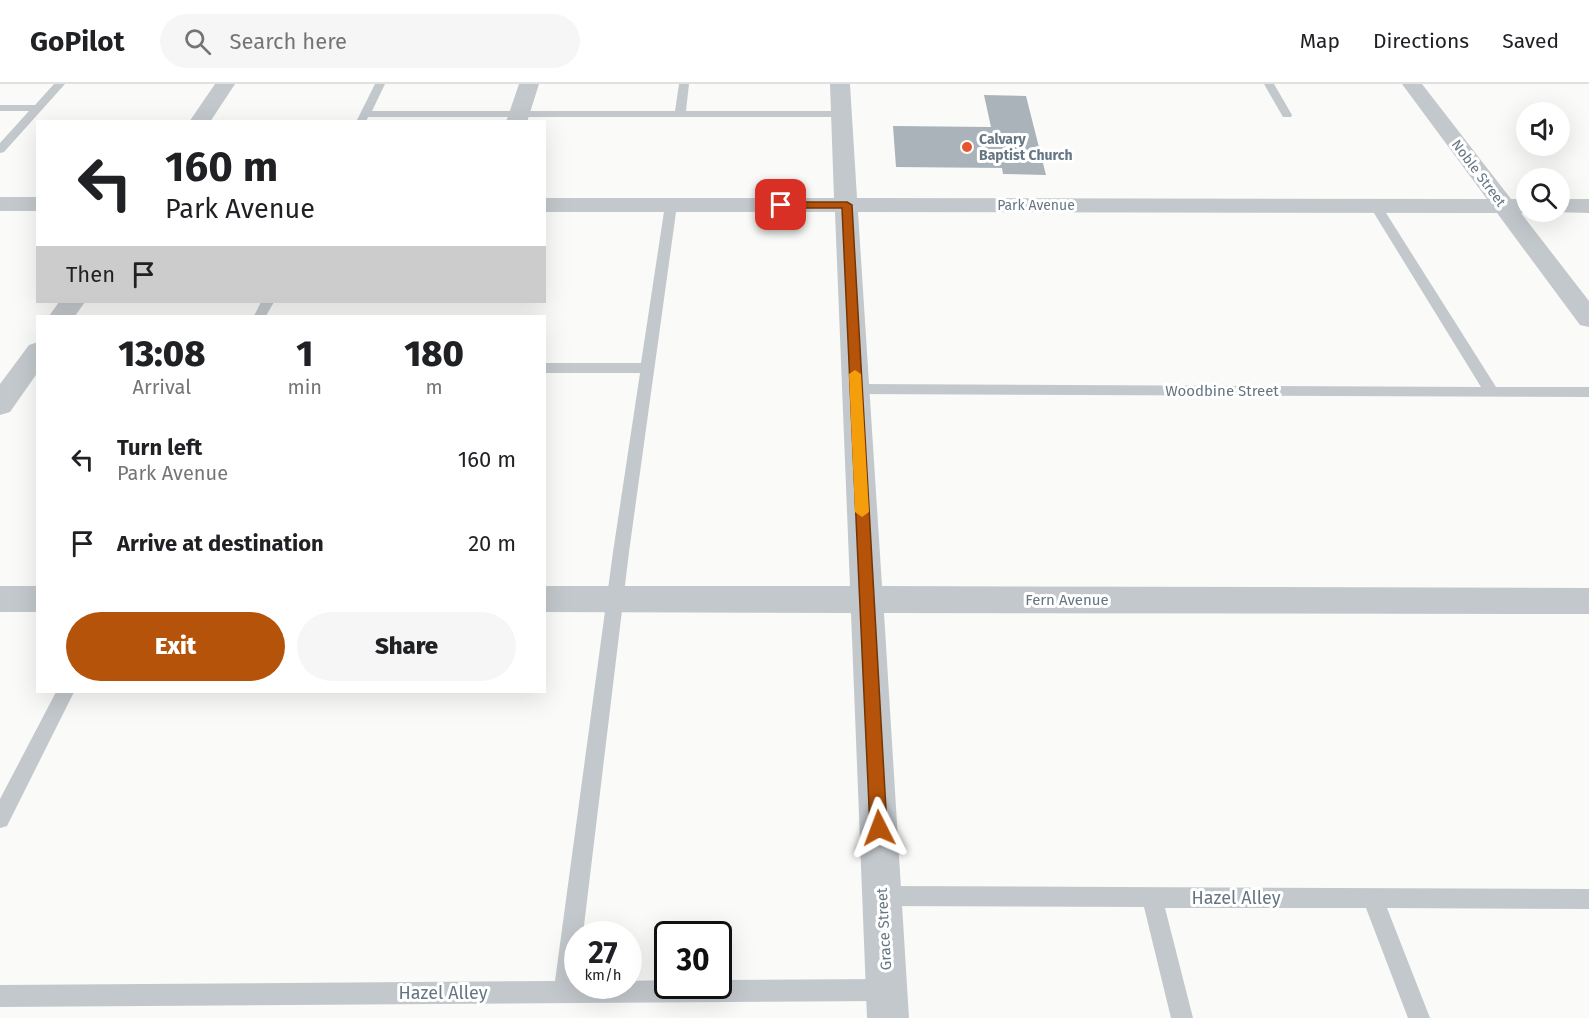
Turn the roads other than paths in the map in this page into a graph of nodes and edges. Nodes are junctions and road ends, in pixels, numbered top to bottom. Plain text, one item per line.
1 (60, 84) edge
2 (225, 84) edge
3 (380, 84) edge
4 (529, 84) edge
5 (684, 84) edge
6 (840, 84) edge
7 (1269, 84) edge
8 (1412, 84) edge
9 (0, 108) edge
10 (38, 108) junction
11 (680, 114) junction
12 (842, 114) junction
13 (1287, 115) dead end
14 (363, 118) edge
15 (517, 118) edge
16 (200, 120) edge
17 (0, 150) edge
18 (0, 204) edge
19 (36, 204) edge
20 (546, 205) edge
21 (671, 205) junction
22 (847, 205) junction
23 (1375, 205) junction
24 (1503, 206) junction
25 (1516, 206) edge
26 (1570, 206) edge
27 (1589, 206) edge
28 (1589, 319) edge
29 (36, 354) edge
30 (546, 368) edge
31 (648, 368) junction
32 (856, 389) junction
33 (1492, 392) junction
34 (1589, 392) edge
35 (0, 405) edge
36 (36, 599) edge
37 (546, 599) edge
38 (614, 599) junction
39 (0, 600) edge
40 (866, 600) junction
41 (1589, 601) edge
42 (64, 693) edge
43 (0, 819) edge
44 (882, 896) junction
45 (1152, 897) junction
46 (1373, 898) junction
47 (1589, 899) edge
48 (574, 921) edge
49 (564, 992) edge
50 (642, 995) edge
51 (0, 996) edge
52 (887, 1004) edge
53 (1182, 1018) edge
54 (1419, 1018) edge

1 - 10 lane
2 - 16 street
3 - 14 lane
4 - 15 street
5 - 11 lane
6 - 12 street, Grace Street
7 - 13 lane
8 - 24 street, Noble Street
9 - 10 lane
10 - 17 lane
11 - 12 lane
11 - 15 lane
12 - 22 street, Grace Street
14 - 15 lane
18 - 19 street
20 - 21 street, Park Avenue
21 - 22 street, Park Avenue
21 - 31 lane
22 - 23 street, Park Avenue
22 - 32 street, Grace Street
23 - 24 street, Park Avenue
23 - 33 lane
24 - 25 street, Park Avenue
24 - 28 street, Noble Street
26 - 27 street
29 - 35 street
30 - 31 lane
31 - 38 lane
32 - 33 lane, Woodbine Street
32 - 40 street, Grace Street
33 - 34 lane, Woodbine Street
36 - 39 street
37 - 38 street, Fern Avenue
38 - 40 street, Fern Avenue
38 - 48 lane
40 - 41 street, Fern Avenue
40 - 44 street, Grace Street
42 - 43 lane
44 - 45 lane, Hazel Alley
44 - 52 street, Grace Street
45 - 46 lane, Hazel Alley
45 - 53 lane
46 - 47 lane, Hazel Alley
46 - 54 lane
49 - 51 lane, Hazel Alley
50 - 52 lane, Hazel Alley

